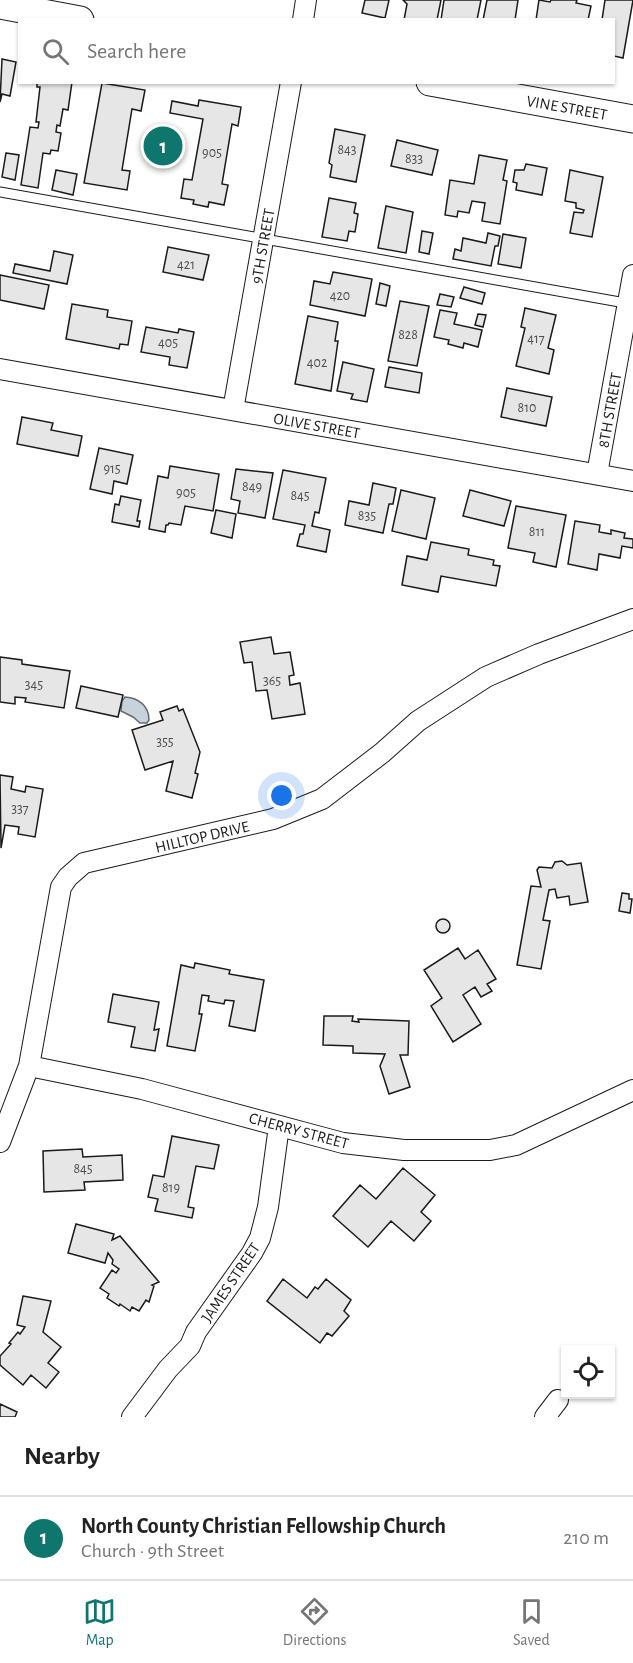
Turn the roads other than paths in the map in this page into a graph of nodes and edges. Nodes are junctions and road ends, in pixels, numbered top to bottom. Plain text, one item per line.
1 (306, 0) edge
2 (0, 5) edge
3 (69, 18) edge
4 (303, 18) edge
5 (291, 84) edge
6 (441, 84) edge
7 (633, 119) edge
8 (0, 192) edge
9 (263, 239) junction
10 (633, 275) edge
11 (631, 304) edge
12 (0, 369) edge
13 (233, 410) junction
14 (597, 474) junction
15 (633, 481) edge
16 (633, 619) edge
17 (29, 1066) junction
18 (633, 1090) edge
19 (279, 1126) junction
20 (0, 1142) edge
21 (558, 1400) dead end
22 (132, 1417) edge
23 (545, 1417) edge

1 - 4 street
2 - 3 street
5 - 9 street, 9TH STREET
6 - 7 street, VINE STREET
8 - 9 lane
9 - 11 lane
9 - 13 street, 9TH STREET
10 - 11 street, 8TH STREET
11 - 14 street, 8TH STREET
12 - 13 street, OLIVE STREET
13 - 14 street, OLIVE STREET
14 - 15 street, OLIVE STREET
16 - 17 street, HILLTOP DRIVE
17 - 19 street, CHERRY STREET
17 - 20 street, HILLTOP DRIVE
18 - 19 street, CHERRY STREET
19 - 22 street, JAMES STREET
21 - 23 street

